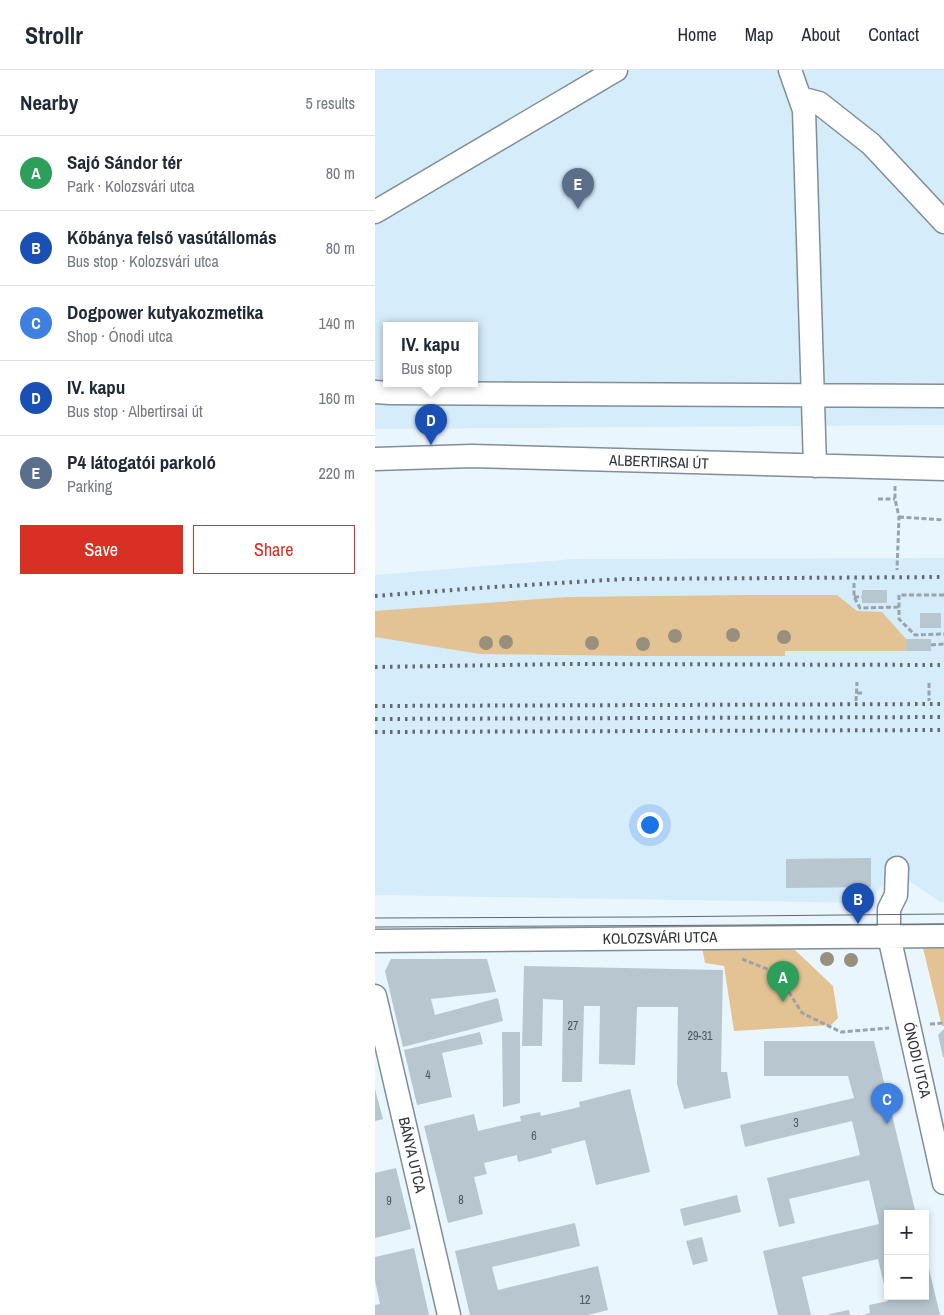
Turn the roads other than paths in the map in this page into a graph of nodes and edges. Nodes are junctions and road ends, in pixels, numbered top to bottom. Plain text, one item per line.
1 (616, 70) edge
2 (790, 70) edge
3 (800, 98) junction
4 (375, 212) edge
5 (944, 222) edge
6 (375, 392) edge
7 (813, 395) junction
8 (944, 396) edge
9 (375, 460) edge
10 (815, 466) junction
11 (944, 469) edge
12 (897, 868) dead end
13 (889, 936) junction
14 (944, 936) edge
15 (375, 941) edge
16 (375, 996) edge
17 (944, 1183) edge
18 (449, 1315) edge

1 - 4 street
2 - 3 street
3 - 5 street
3 - 7 street
6 - 7 street
7 - 8 street
7 - 10 street
9 - 10 street, ALBERTIRSAI ÚT
10 - 11 street, ALBERTIRSAI ÚT
12 - 13 street, ÓNODI UTCA
13 - 14 street, KOLOZSVÁRI UTCA
13 - 15 street, KOLOZSVÁRI UTCA
13 - 17 street, ÓNODI UTCA
16 - 18 street, BÁNYA UTCA

